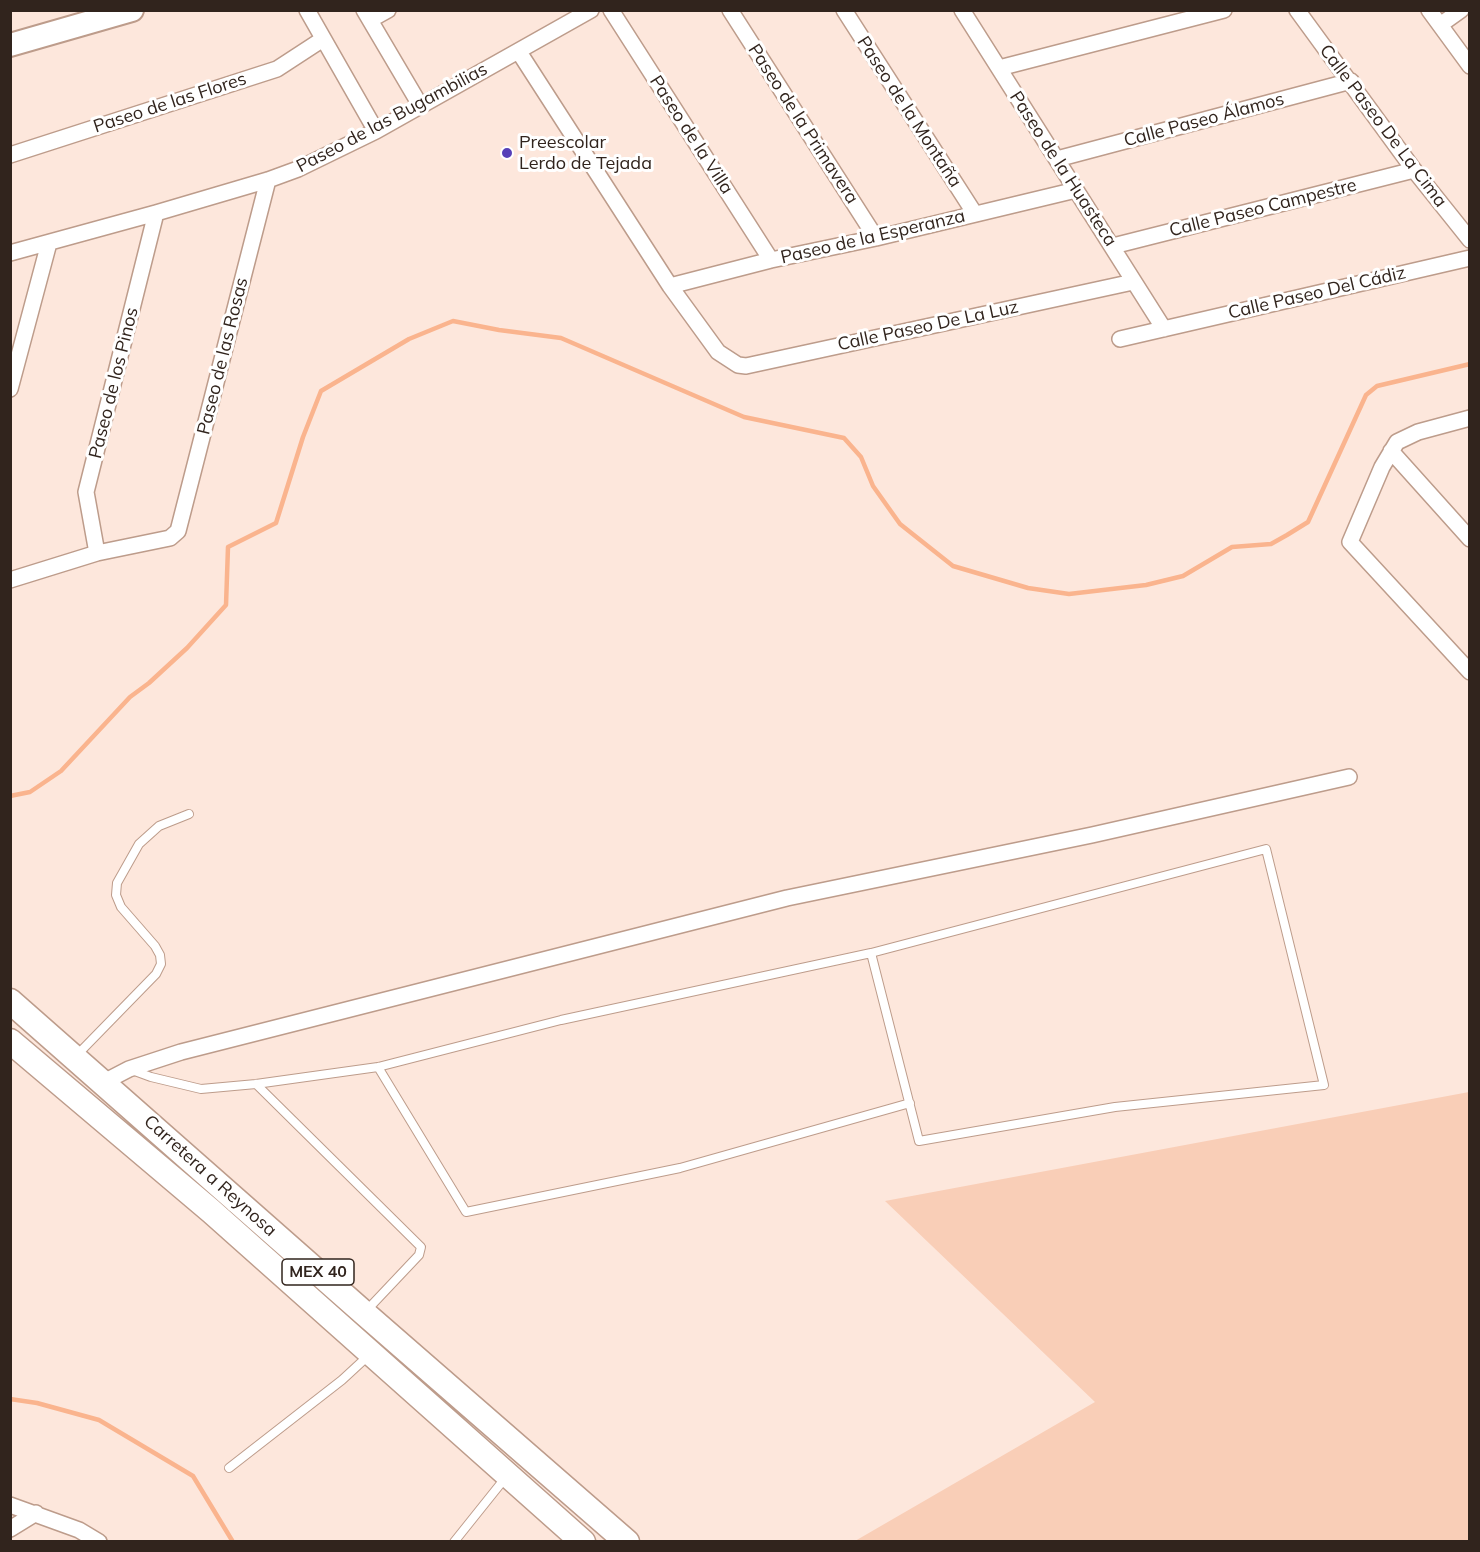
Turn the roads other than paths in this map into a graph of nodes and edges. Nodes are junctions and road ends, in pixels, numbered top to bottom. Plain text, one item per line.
1 (132, 10) edge
2 (307, 10) edge
3 (388, 10) edge
4 (591, 10) edge
5 (611, 10) edge
6 (730, 10) edge
7 (844, 10) edge
8 (962, 10) edge
9 (1224, 10) edge
10 (1297, 10) edge
11 (1428, 10) edge
12 (1461, 10) edge
13 (367, 16) edge
14 (1440, 25) junction
15 (323, 39) junction
16 (10, 45) edge
17 (519, 52) junction
18 (1470, 66) edge
19 (999, 68) junction
20 (1351, 81) junction
21 (420, 105) junction
22 (376, 131) junction
23 (10, 155) edge
24 (1057, 159) junction
25 (1414, 170) junction
26 (268, 180) junction
27 (1076, 190) junction
28 (156, 213) junction
29 (975, 214) junction
30 (876, 238) junction
31 (1470, 240) edge
32 (49, 243) junction
33 (1113, 246) junction
34 (10, 253) edge
35 (1470, 258) edge
36 (771, 260) junction
37 (1133, 282) junction
38 (670, 285) junction
39 (1164, 329) junction
40 (1120, 339) dead end
41 (10, 389) edge
42 (1470, 418) edge
43 (1390, 451) junction
44 (1470, 539) edge
45 (97, 553) junction
46 (10, 580) edge
47 (1470, 672) edge
48 (1349, 777) dead end
49 (189, 814) dead end
50 (871, 953) junction
51 (10, 1001) edge
52 (10, 1041) edge
53 (75, 1057) junction
54 (378, 1067) junction
55 (129, 1069) junction
56 (104, 1082) junction
57 (256, 1084) junction
58 (910, 1103) junction
59 (211, 1211) junction
60 (364, 1313) junction
61 (371, 1353) junction
62 (229, 1468) dead end
63 (509, 1474) junction
64 (10, 1505) edge
65 (36, 1514) junction
66 (10, 1529) edge
67 (99, 1542) edge
68 (454, 1542) edge
69 (583, 1542) edge
70 (627, 1542) edge

1 - 16 street
2 - 15 street
3 - 13 street
4 - 17 street, Paseo de las Bugambilias
5 - 36 street, Paseo de la Villa
6 - 30 street, Paseo de la Primavera
7 - 29 street, Paseo de la Montaña
8 - 19 street, Paseo de la Huasteca
9 - 19 street
10 - 20 street, Calle Paseo De La Cima
11 - 14 street
12 - 14 street
13 - 21 street
14 - 18 street
15 - 22 street
15 - 23 street, Paseo de las Flores
17 - 21 street, Paseo de las Bugambilias
17 - 38 street
19 - 24 street, Paseo de la Huasteca
20 - 24 street, Calle Paseo Álamos
20 - 25 street, Calle Paseo De La Cima
21 - 22 street, Paseo de las Bugambilias
22 - 26 street, Paseo de las Bugambilias
24 - 27 street, Paseo de la Huasteca
25 - 31 street, Calle Paseo De La Cima
25 - 33 street, Calle Paseo Campestre
26 - 28 street, Paseo de las Bugambilias
26 - 45 street, Paseo de las Rosas
27 - 29 street, Paseo de la Esperanza
27 - 33 street, Paseo de la Huasteca
28 - 32 street, Paseo de las Bugambilias
28 - 45 street, Paseo de los Pinos
29 - 30 street, Paseo de la Esperanza
30 - 36 street, Paseo de la Esperanza
32 - 34 street, Paseo de las Bugambilias
32 - 41 street
33 - 37 street, Paseo de la Huasteca
35 - 39 street, Calle Paseo Del Cádiz
36 - 38 street, Paseo de la Esperanza
37 - 38 street, Calle Paseo De La Luz
37 - 39 street, Paseo de la Huasteca
39 - 40 street, Calle Paseo Del Cádiz
42 - 43 street
43 - 44 street
43 - 47 street
45 - 46 street
48 - 55 street
49 - 53 lane
50 - 54 lane
50 - 58 lane
50 - 58 lane
51 - 53 main road, Carretera a Reynosa / MEX 40
52 - 59 main road, Carretera a Reynosa / MEX 40
53 - 56 main road, Carretera a Reynosa / MEX 40
54 - 57 lane
54 - 58 lane
55 - 56 street
55 - 57 lane
56 - 60 main road, Carretera a Reynosa / MEX 40
57 - 60 lane
59 - 60 main road
59 - 61 main road, Carretera a Reynosa / MEX 40
60 - 70 main road, Carretera a Reynosa / MEX 40
61 - 62 lane
61 - 63 main road, Carretera a Reynosa / MEX 40
63 - 68 lane
63 - 69 main road, Carretera a Reynosa / MEX 40
64 - 65 street
65 - 66 street
65 - 67 street

